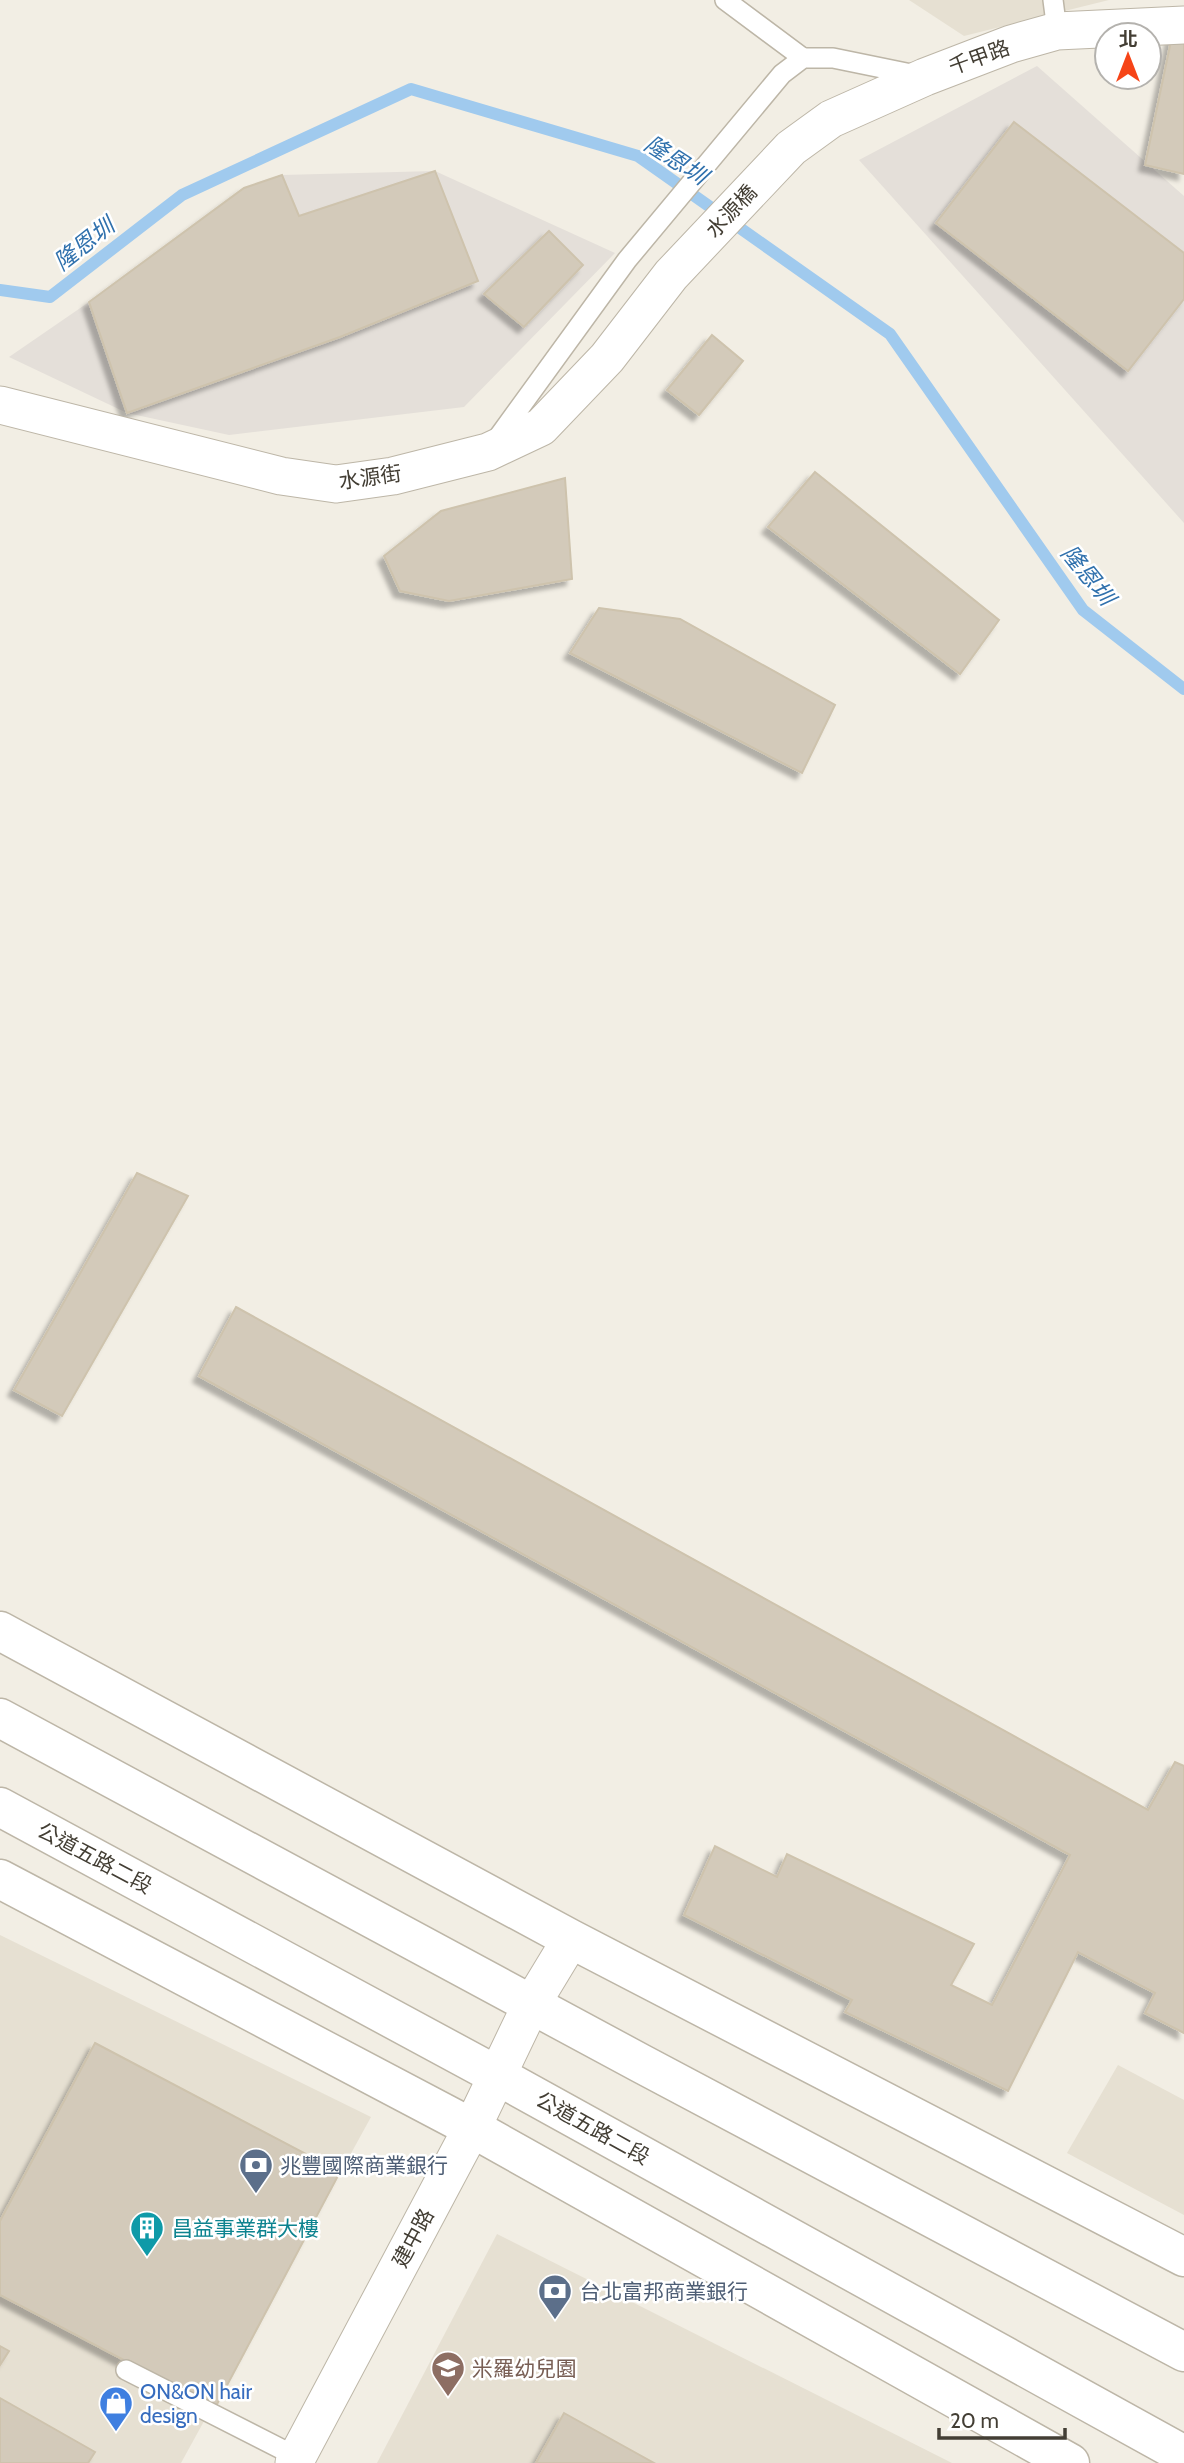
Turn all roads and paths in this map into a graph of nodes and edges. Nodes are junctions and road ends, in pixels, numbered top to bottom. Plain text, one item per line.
1 (725, 0) edge
2 (1055, 15) edge
3 (1184, 25) edge
4 (803, 58) junction
5 (925, 77) junction
6 (791, 148) joint
7 (671, 275) joint
8 (0, 405) edge
9 (488, 452) junction
10 (0, 1631) edge
11 (0, 1718) edge
12 (0, 1807) edge
13 (0, 1879) edge
14 (570, 1939) junction
15 (531, 2005) junction
16 (498, 2076) junction
17 (472, 2128) junction
18 (1184, 2257) edge
19 (1184, 2352) edge
20 (126, 2370) dead end
21 (1184, 2455) edge
22 (295, 2460) edge
23 (1070, 2463) edge

1 - 4 lane
2 - 3 street, 千甲路
2 - 5 street, 千甲路
4 - 5 lane
4 - 9 lane
5 - 6 street, 千甲路
6 - 7 street, 水源橋
7 - 9 street, 水源街
8 - 9 street, 水源街
10 - 14 street
11 - 15 street
12 - 16 street, 公道五路二段
13 - 17 street
14 - 15 street, 建中路
14 - 18 street
15 - 16 street, 建中路
15 - 19 street
16 - 17 street, 建中路
16 - 21 street, 公道五路二段
17 - 22 street, 建中路
17 - 23 street
20 - 22 lane

